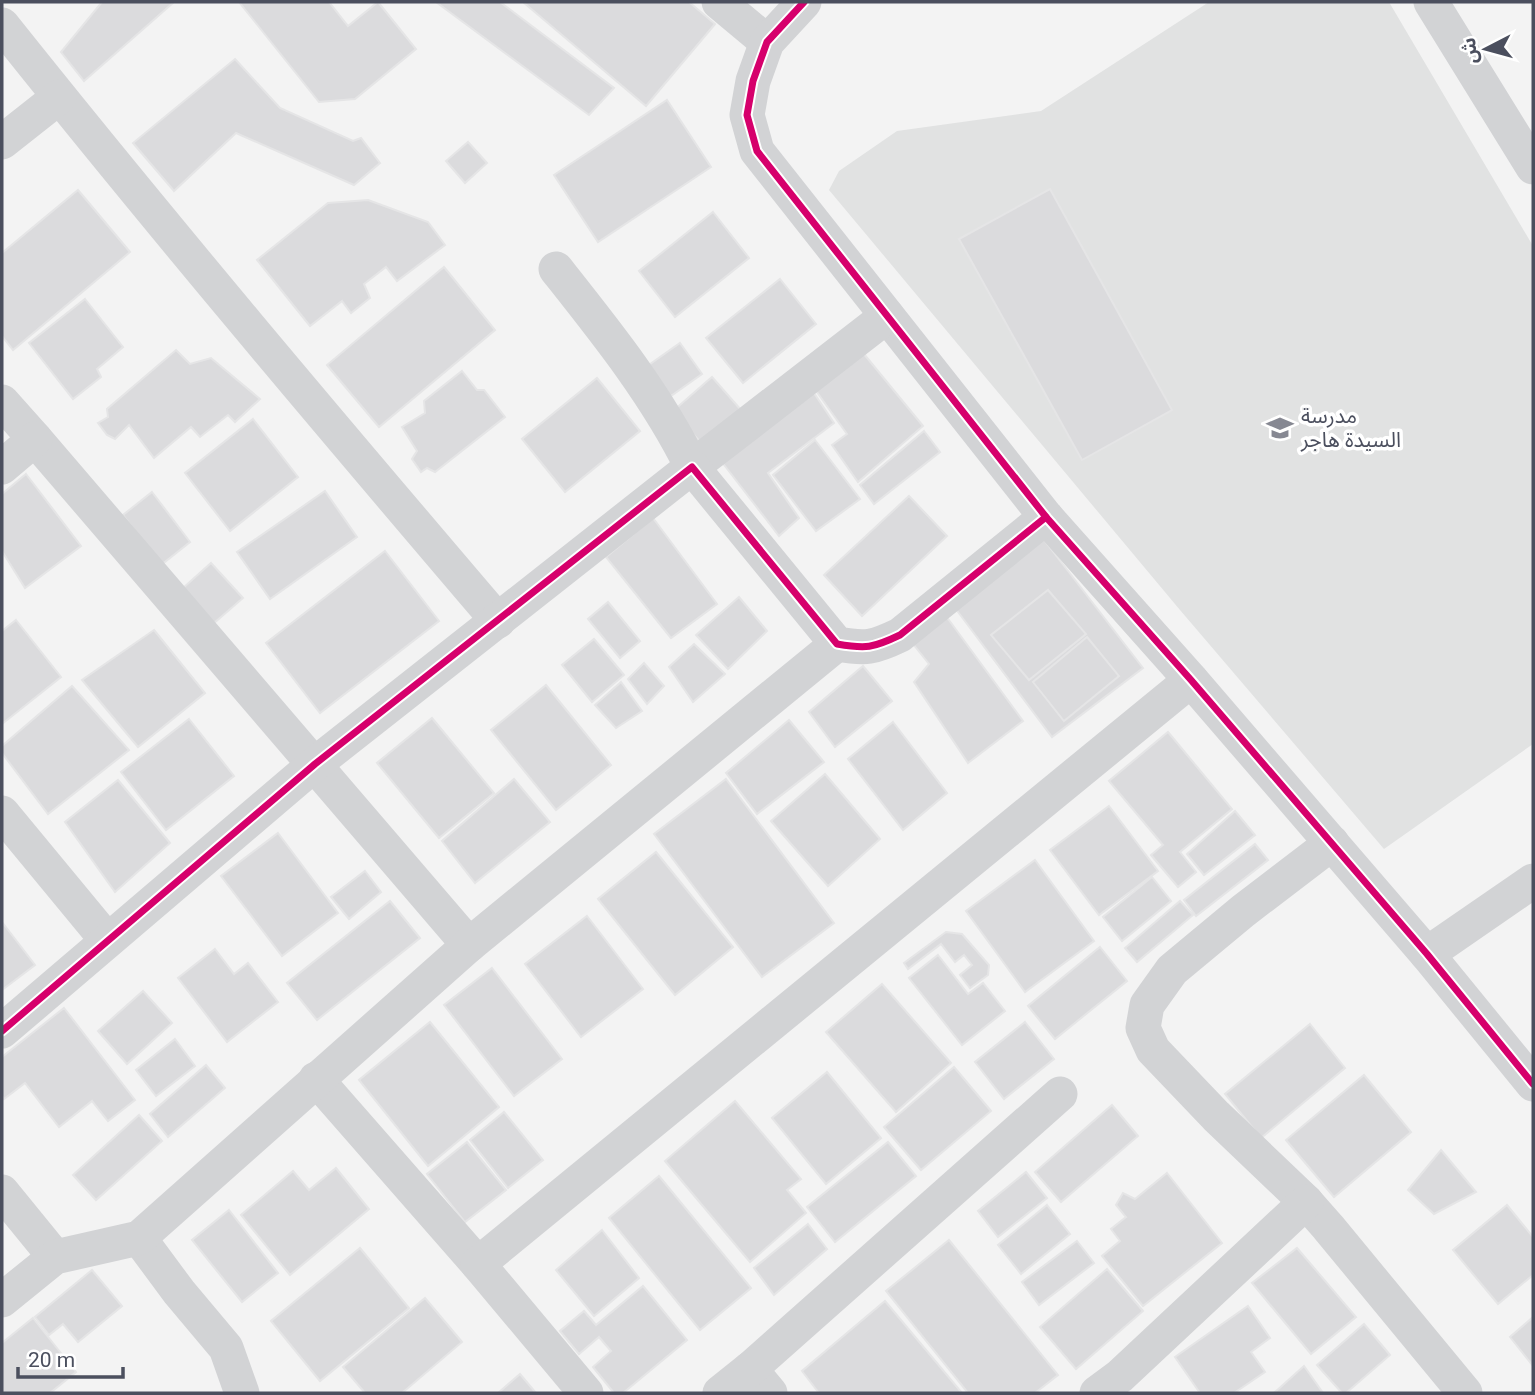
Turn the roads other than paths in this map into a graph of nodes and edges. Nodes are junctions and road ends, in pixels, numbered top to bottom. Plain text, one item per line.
1 (719, 2) edge
2 (804, 2) edge
3 (1431, 2) edge
4 (2, 25) edge
5 (768, 42) junction
6 (59, 97) junction
7 (2, 142) edge
8 (1533, 167) edge
9 (556, 269) dead end
10 (887, 316) junction
11 (2, 402) edge
12 (35, 439) junction
13 (2, 467) edge
14 (692, 467) junction
15 (1046, 517) junction
16 (498, 621) junction
17 (836, 644) junction
18 (1191, 680) junction
19 (316, 764) junction
20 (2, 813) edge
21 (1332, 844) junction
22 (1533, 881) edge
23 (107, 940) junction
24 (469, 945) junction
25 (1427, 954) junction
26 (2, 1031) edge
27 (316, 1079) junction
28 (1533, 1084) edge
29 (1060, 1094) dead end
30 (2, 1192) edge
31 (1306, 1202) junction
32 (139, 1238) junction
33 (55, 1257) junction
34 (478, 1264) junction
35 (2, 1300) edge
36 (760, 1381) edge
37 (1117, 1387) edge
38 (242, 1393) edge
39 (586, 1393) edge
40 (720, 1393) edge
41 (1465, 1393) edge

1 - 5 street
2 - 5 street
3 - 8 street
4 - 6 street
5 - 10 street
6 - 7 street
6 - 16 street
9 - 14 street
10 - 14 street
10 - 15 street
11 - 12 street
12 - 13 street
12 - 19 street
14 - 16 street
14 - 17 street
15 - 17 street
15 - 18 street
16 - 19 street
17 - 24 street
18 - 21 street
18 - 34 street
19 - 23 street
19 - 24 street
20 - 23 street
21 - 25 street
21 - 31 street
22 - 25 street
23 - 26 street
24 - 27 street
25 - 28 street
27 - 32 street
27 - 34 street
29 - 36 street
30 - 33 street
31 - 37 street
31 - 41 street
32 - 33 street
32 - 38 street
33 - 35 street
34 - 39 street
36 - 40 street

